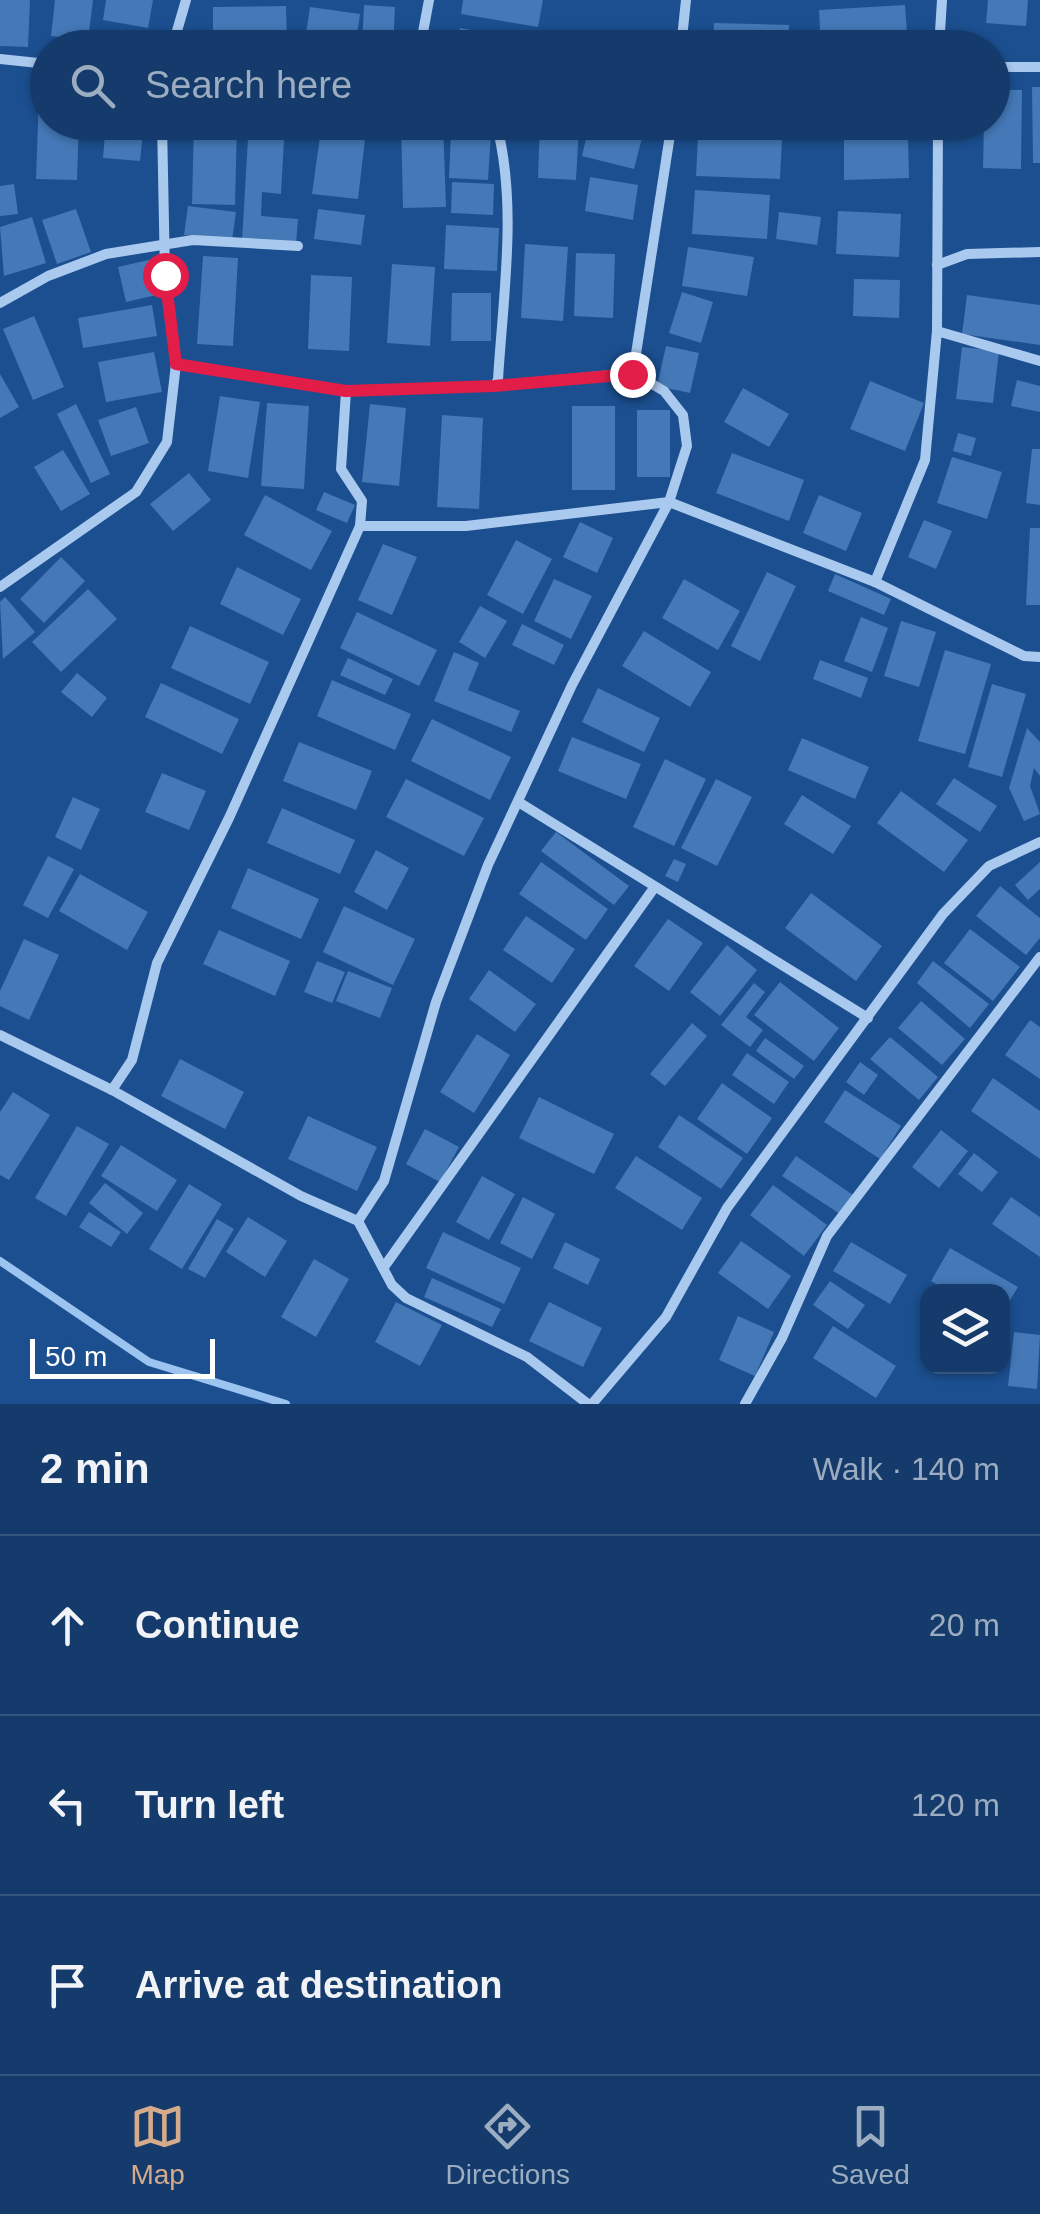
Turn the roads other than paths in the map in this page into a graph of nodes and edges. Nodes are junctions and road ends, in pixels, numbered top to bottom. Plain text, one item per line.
1 (186, 0) edge
2 (430, 0) edge
3 (686, 0) edge
4 (942, 0) edge
5 (177, 30) edge
6 (424, 30) edge
7 (683, 30) edge
8 (941, 30) edge
9 (0, 60) edge
10 (30, 62) edge
11 (1040, 67) edge
12 (1010, 68) edge
13 (162, 140) edge
14 (501, 140) edge
15 (669, 140) edge
16 (938, 140) edge
17 (298, 246) dead end
18 (164, 247) junction
19 (1040, 252) edge
20 (937, 265) junction
21 (0, 304) edge
22 (937, 330) junction
23 (1040, 361) edge
24 (176, 364) junction
25 (632, 374) junction
26 (494, 386) junction
27 (346, 391) junction
28 (669, 502) junction
29 (360, 526) junction
30 (875, 582) junction
31 (0, 587) edge
32 (1040, 657) edge
33 (520, 803) junction
34 (1040, 842) edge
35 (654, 888) junction
36 (1040, 958) edge
37 (868, 1018) junction
38 (0, 1034) edge
39 (112, 1090) junction
40 (358, 1221) junction
41 (384, 1267) junction
42 (590, 1404) edge
43 (745, 1404) edge

1 - 5 street
2 - 6 street
3 - 7 street
4 - 8 street
9 - 10 street
11 - 12 street
13 - 18 street
14 - 26 street
15 - 25 street
16 - 20 street
17 - 18 street
18 - 21 street
18 - 24 street
19 - 20 street
20 - 22 street
22 - 23 street
22 - 30 street
24 - 27 street
24 - 31 street
25 - 26 street
25 - 28 street
26 - 27 street
27 - 29 street
28 - 29 street
28 - 30 street
28 - 33 street
29 - 39 street
30 - 32 street
33 - 35 street
33 - 40 street
34 - 37 street
35 - 37 street
35 - 41 street
36 - 43 street
37 - 42 street
38 - 39 street
39 - 40 street
40 - 41 street
41 - 42 street

